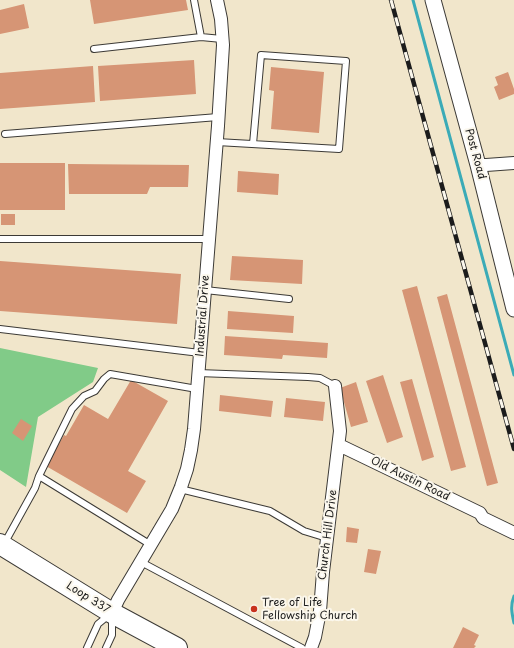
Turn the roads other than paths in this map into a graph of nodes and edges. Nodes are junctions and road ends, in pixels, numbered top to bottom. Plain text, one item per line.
1 (194, 0) edge
2 (217, 0) edge
3 (433, 0) edge
4 (201, 38) junction
5 (222, 39) junction
6 (94, 49) dead end
7 (218, 116) junction
8 (5, 134) dead end
9 (217, 142) junction
10 (253, 144) junction
11 (514, 163) edge
12 (478, 165) junction
13 (0, 239) edge
14 (209, 239) junction
15 (511, 283) edge
16 (205, 290) junction
17 (289, 299) dead end
18 (514, 309) edge
19 (0, 329) edge
20 (200, 354) junction
21 (198, 373) junction
22 (335, 386) joint
23 (197, 389) junction
24 (339, 445) junction
25 (39, 476) junction
26 (180, 489) junction
27 (480, 513) junction
28 (514, 525) edge
29 (514, 533) edge
30 (327, 538) junction
31 (1, 544) edge
32 (151, 545) junction
33 (141, 562) junction
34 (112, 613) junction
35 (87, 648) edge
36 (106, 648) edge
37 (177, 648) edge
38 (302, 648) edge
39 (311, 648) edge

1 - 4 lane
2 - 5 street, Industrial Drive
3 - 12 street, Post Road
4 - 5 lane
4 - 6 lane
5 - 7 street, Industrial Drive
7 - 8 lane
7 - 9 street, Industrial Drive
9 - 10 lane
9 - 14 street, Industrial Drive
10 - 10 lane
11 - 12 street
12 - 15 street, Post Road
13 - 14 lane
14 - 16 street, Industrial Drive
15 - 18 street, Post Road
16 - 17 lane
16 - 20 street, Industrial Drive
19 - 20 lane
20 - 21 street, Industrial Drive
21 - 22 lane
21 - 23 street, Industrial Drive
22 - 24 street, Church Hill Drive
23 - 25 lane
23 - 26 street, Industrial Drive
24 - 27 street, Old Austin Road
24 - 30 street, Church Hill Drive
25 - 31 lane
25 - 32 lane
26 - 30 lane
26 - 32 street, Industrial Drive
27 - 28 street, Old Austin Road
27 - 29 street, Old Austin Road
30 - 39 street, Church Hill Drive
31 - 34 main road, Loop 337
32 - 33 street, Industrial Drive
33 - 34 street, Industrial Drive
33 - 38 lane
34 - 35 lane
34 - 36 lane
34 - 37 main road, Loop 337

